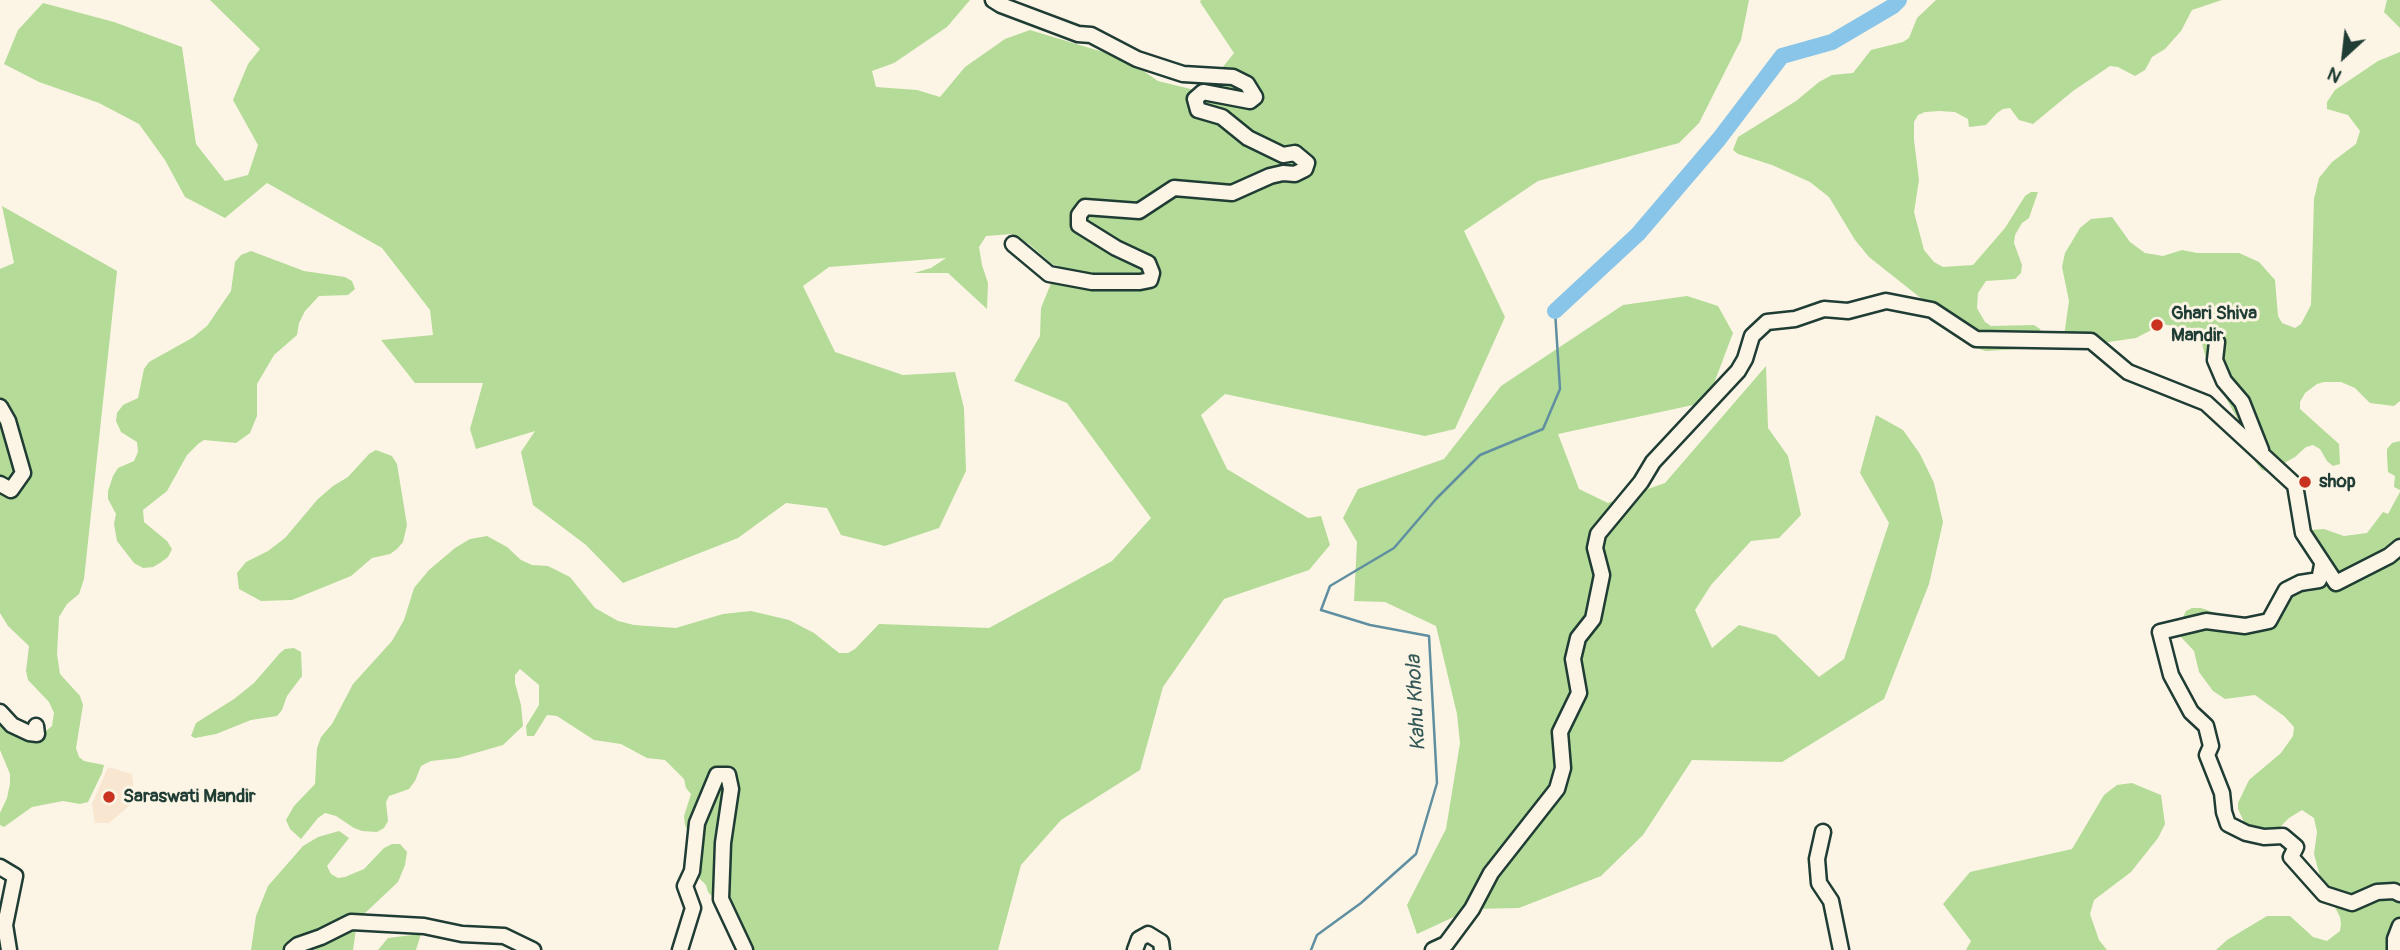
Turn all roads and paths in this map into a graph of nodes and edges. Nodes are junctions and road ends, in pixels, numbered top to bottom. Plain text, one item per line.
1 (993, 0) edge
2 (1013, 244) dead end
3 (2217, 342) dead end
4 (0, 407) edge
5 (2262, 455) junction
6 (0, 484) edge
7 (2400, 547) edge
8 (2322, 565) junction
9 (0, 712) edge
10 (36, 726) dead end
11 (1823, 832) dead end
12 (0, 867) edge
13 (2400, 894) edge
14 (2400, 926) edge
15 (9, 950) edge
16 (292, 950) edge
17 (533, 950) edge
18 (680, 950) edge
19 (745, 950) edge
20 (1135, 950) edge
21 (1162, 950) edge
22 (1433, 950) edge
23 (1841, 950) edge
24 (2395, 950) edge

1 - 2 street
3 - 5 street
4 - 6 street
5 - 8 street
5 - 22 street
7 - 8 street
8 - 13 street
9 - 10 street
11 - 23 street
12 - 15 street
14 - 24 street
16 - 17 street
18 - 19 street
20 - 21 street

